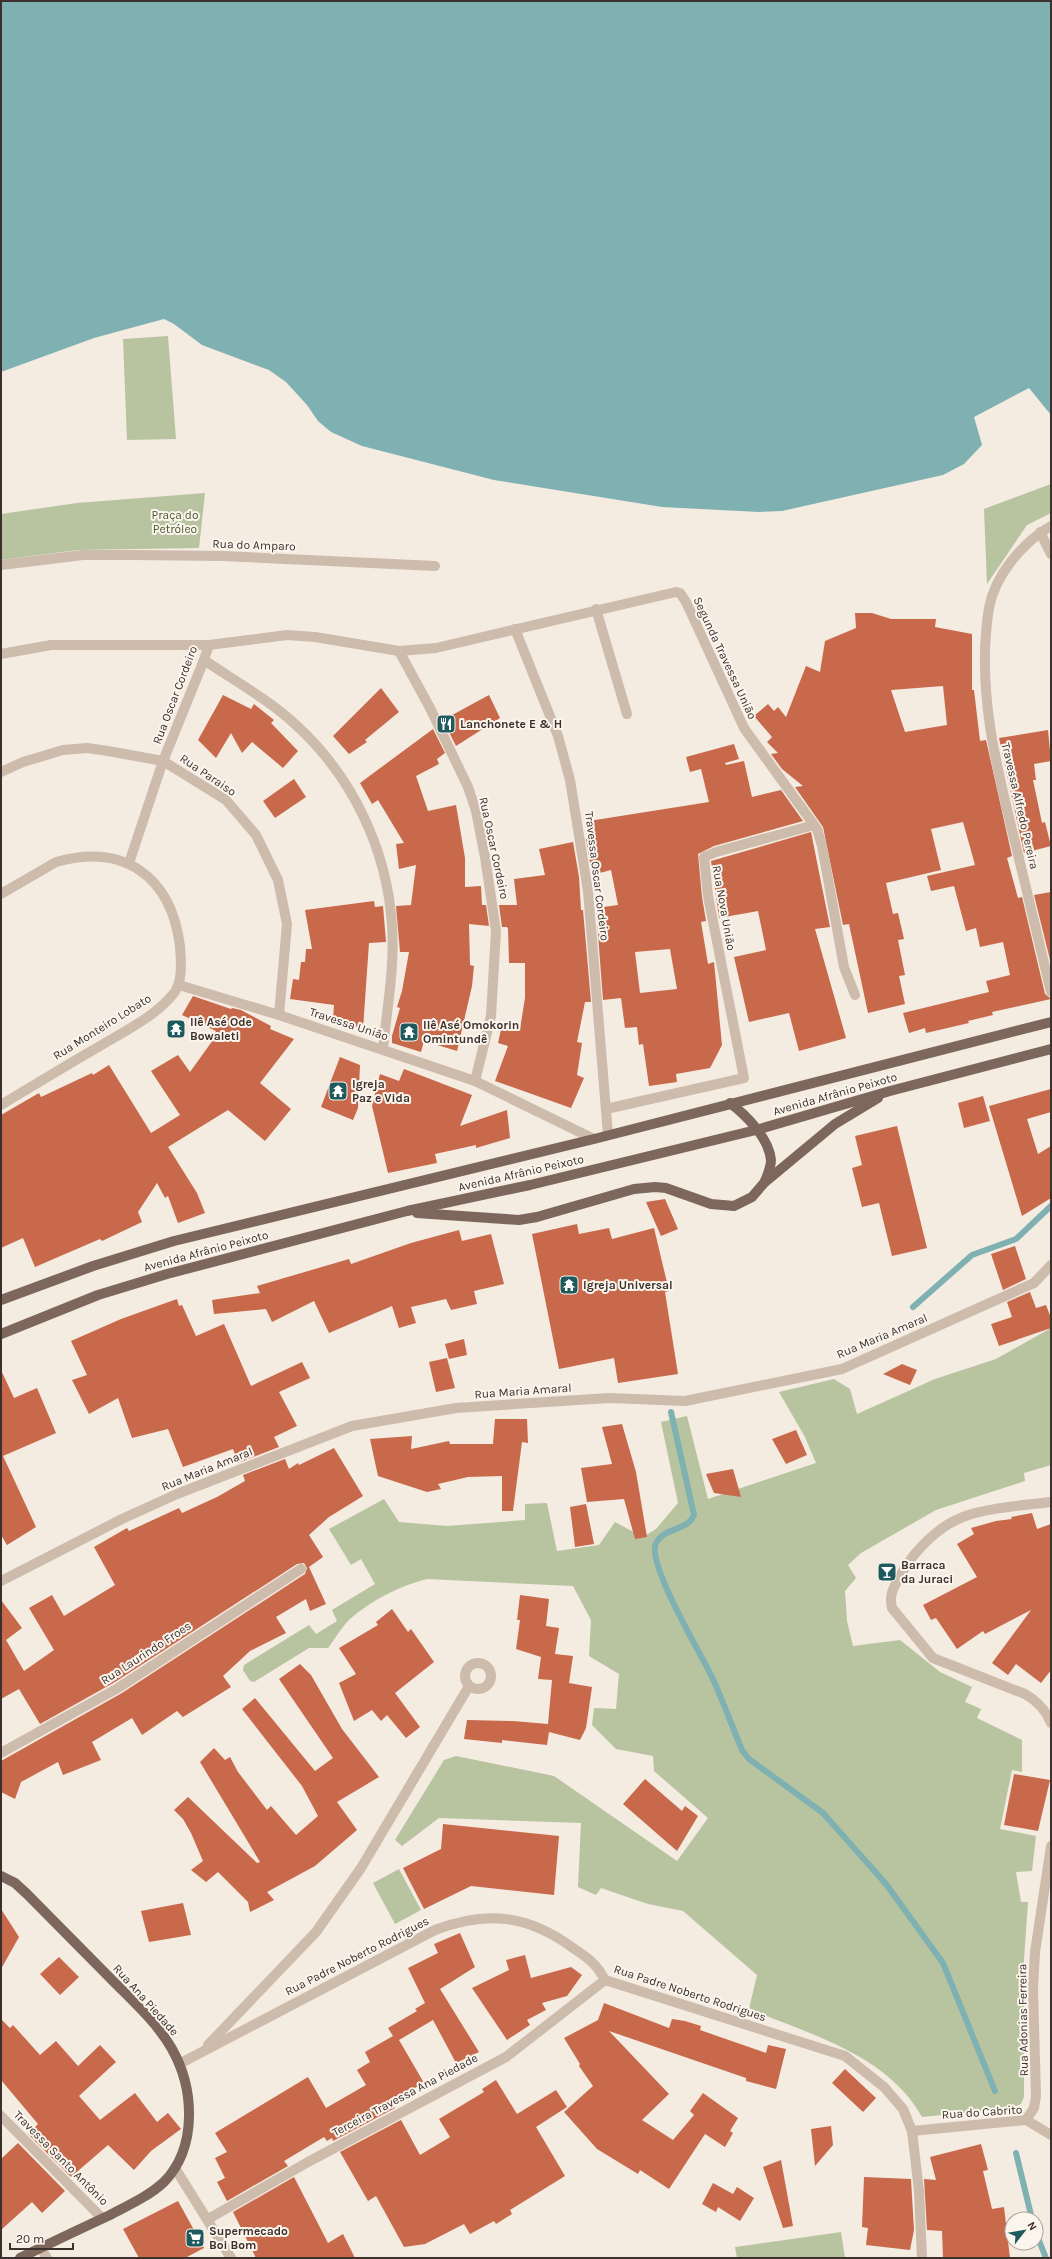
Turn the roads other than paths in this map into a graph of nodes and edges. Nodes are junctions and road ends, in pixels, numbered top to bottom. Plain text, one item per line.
1 (1051, 526) edge
2 (1040, 532) junction
3 (1051, 554) edge
4 (1, 565) edge
5 (435, 566) dead end
6 (596, 609) junction
7 (516, 629) junction
8 (209, 645) junction
9 (399, 651) junction
10 (1, 654) edge
11 (204, 660) junction
12 (627, 714) dead end
13 (163, 761) junction
14 (1, 772) edge
15 (814, 825) junction
16 (129, 863) junction
17 (1, 894) edge
18 (179, 985) junction
19 (1051, 992) edge
20 (855, 995) dead end
21 (279, 1015) junction
22 (1051, 1022) edge
23 (383, 1049) junction
24 (1051, 1049) edge
25 (475, 1080) junction
26 (890, 1091) junction
27 (730, 1103) junction
28 (1, 1105) edge
29 (606, 1109) junction
30 (756, 1130) junction
31 (608, 1135) junction
32 (594, 1139) junction
33 (764, 1183) junction
34 (407, 1211) junction
35 (1051, 1265) edge
36 (1, 1300) edge
37 (1, 1334) edge
38 (1051, 1502) edge
39 (301, 1569) dead end
40 (1, 1581) edge
41 (469, 1686) dead end
42 (1051, 1723) edge
43 (1, 1753) edge
44 (1051, 1846) edge
45 (1, 1876) edge
46 (605, 1980) junction
47 (203, 2051) junction
48 (179, 2064) junction
49 (1, 2116) edge
50 (1026, 2120) junction
51 (912, 2131) junction
52 (1051, 2135) edge
53 (175, 2168) junction
54 (102, 2218) junction
55 (208, 2218) junction
56 (41, 2248) junction
57 (20, 2258) edge
58 (47, 2258) edge
59 (231, 2258) edge
60 (922, 2258) edge

1 - 2 street, Travessa Alfredo Pereira
2 - 3 street
2 - 19 street, Travessa Alfredo Pereira
4 - 5 street, Rua do Amparo
6 - 7 street, Segunda Travessa União
6 - 12 street
6 - 15 street, Segunda Travessa União
7 - 9 street, Segunda Travessa União
7 - 29 street, Travessa Oscar Cordeiro
8 - 9 street, Rua Oscar Cordeiro
8 - 10 street
8 - 11 street, Rua Oscar Cordeiro
9 - 25 street, Rua Oscar Cordeiro
11 - 13 street, Rua Oscar Cordeiro
11 - 23 street
13 - 14 street, Rua Paraiso
13 - 16 street, Rua Oscar Cordeiro
13 - 21 street, Rua Paraiso
15 - 20 street, Segunda Travessa União
15 - 29 street, Rua Nova União
16 - 17 street
16 - 18 street
18 - 21 street, Travessa União
18 - 28 street, Rua Monteiro Lobato
21 - 23 street, Travessa União
22 - 27 main road, Avenida Afrânio Peixoto
23 - 25 street, Travessa União
24 - 26 main road, Avenida Afrânio Peixoto
25 - 32 street, Travessa União
26 - 30 main road, Avenida Afrânio Peixoto
26 - 33 main road
27 - 30 main road
27 - 31 main road, Avenida Afrânio Peixoto
29 - 31 street, Travessa Oscar Cordeiro
30 - 33 main road
30 - 34 main road, Avenida Afrânio Peixoto
31 - 32 main road, Avenida Afrânio Peixoto
32 - 36 main road, Avenida Afrânio Peixoto
33 - 34 main road
34 - 37 main road, Avenida Afrânio Peixoto
35 - 40 street, Rua Maria Amaral
38 - 42 street
39 - 43 street, Rua Laurindo Froes
41 - 47 street, Rua Padre Noberto Rodrigues
44 - 50 street, Rua Adonias Ferreira
45 - 48 main road, Rua Ana Piedade
46 - 47 street, Rua Padre Noberto Rodrigues
46 - 51 street, Rua Padre Noberto Rodrigues
46 - 55 street, Terceira Travessa Ana Piedade
47 - 48 street, Rua Padre Noberto Rodrigues
48 - 53 main road, Rua Ana Piedade
49 - 54 street, Travessa Santo Antônio
50 - 51 street, Rua do Cabrito
50 - 52 street, Rua do Cabrito
51 - 60 street, Rua Padre Noberto Rodrigues
53 - 54 main road, Rua Ana Piedade
53 - 55 street
54 - 56 main road, Rua Ana Piedade
55 - 59 street
56 - 57 main road, Rua Ana Piedade
56 - 58 street

